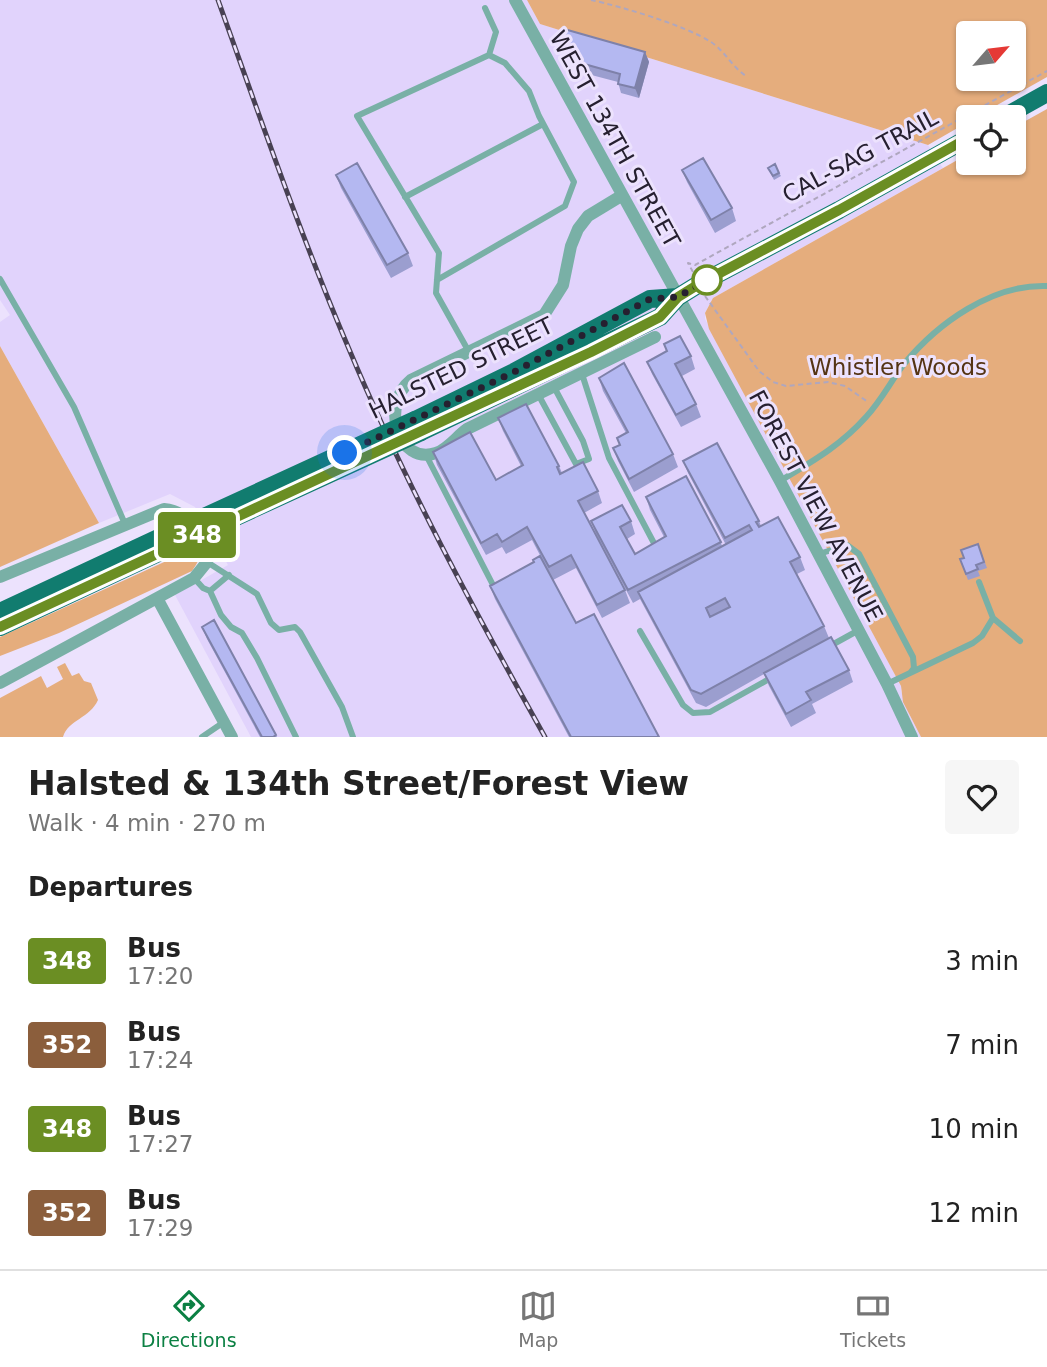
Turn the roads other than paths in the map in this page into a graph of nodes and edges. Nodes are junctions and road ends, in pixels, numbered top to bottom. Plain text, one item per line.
1 (515, 0) edge
2 (485, 8) dead end
3 (489, 55) junction
4 (1047, 93) edge
5 (1026, 105) edge
6 (543, 124) junction
7 (956, 145) edge
8 (405, 197) junction
9 (621, 197) junction
10 (0, 279) edge
11 (437, 281) junction
12 (1047, 286) edge
13 (678, 297) junction
14 (654, 337) dead end
15 (468, 352) junction
16 (582, 374) junction
17 (554, 387) junction
18 (538, 394) junction
19 (426, 455) junction
20 (780, 481) junction
21 (125, 524) junction
22 (184, 534) junction
23 (656, 547) edge
24 (819, 554) junction
25 (207, 562) junction
26 (229, 575) junction
27 (0, 577) edge
28 (194, 578) junction
29 (979, 582) dead end
30 (494, 585) edge
31 (210, 591) junction
32 (157, 598) junction
33 (0, 612) edge
34 (993, 618) junction
35 (0, 627) edge
36 (859, 630) junction
37 (640, 631) dead end
38 (1020, 641) dead end
39 (820, 651) edge
40 (783, 671) edge
41 (910, 673) junction
42 (0, 683) edge
43 (887, 684) junction
44 (224, 723) junction
45 (202, 737) edge
46 (232, 737) edge
47 (296, 737) edge
48 (353, 737) edge
49 (912, 737) edge

1 - 9 street, WEST 134TH STREET
2 - 3 lane
3 - 6 lane
3 - 8 lane
4 - 5 main road
6 - 8 lane
6 - 11 lane
7 - 13 main road, HALSTED STREET
8 - 11 lane
9 - 13 street, WEST 134TH STREET
9 - 15 street
10 - 21 lane
11 - 15 lane
12 - 20 lane
13 - 20 street, FOREST VIEW AVENUE
13 - 22 main road, HALSTED STREET, bridge
14 - 16 street
15 - 19 street
16 - 17 street
16 - 23 lane
17 - 18 street
17 - 18 lane
18 - 19 street
19 - 30 lane
20 - 24 street, FOREST VIEW AVENUE
21 - 25 street
21 - 27 street
22 - 33 main road, HALSTED STREET
22 - 35 main road, HALSTED STREET
24 - 36 street, FOREST VIEW AVENUE
24 - 41 lane
25 - 26 lane
25 - 28 street
26 - 31 lane
26 - 48 lane
28 - 31 lane
28 - 32 street
29 - 34 lane
31 - 47 lane
32 - 42 street
32 - 44 street
34 - 38 lane
34 - 41 lane
36 - 39 lane
36 - 43 street, FOREST VIEW AVENUE
37 - 40 lane
41 - 43 lane
43 - 49 street, FOREST VIEW AVENUE
44 - 45 lane
44 - 46 street

